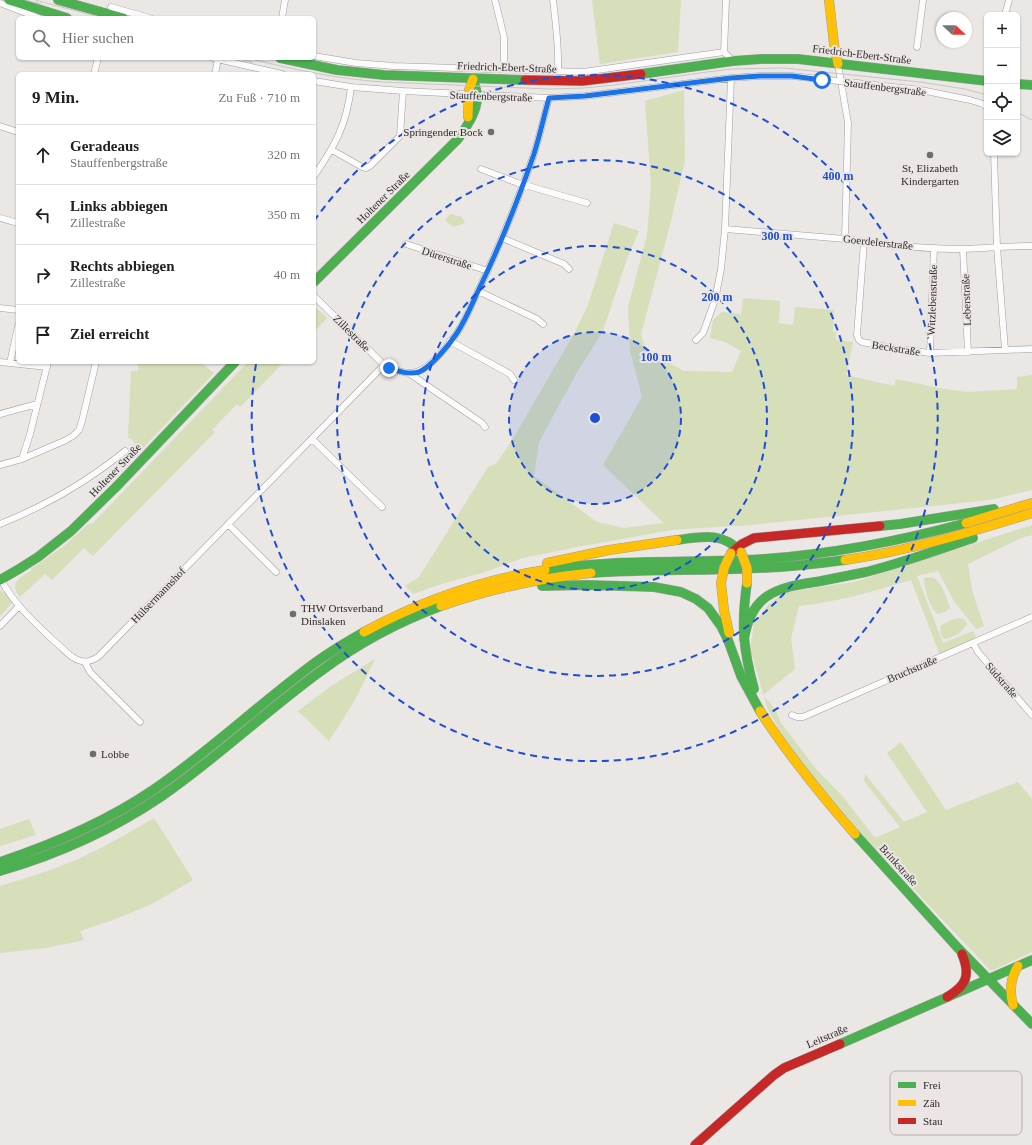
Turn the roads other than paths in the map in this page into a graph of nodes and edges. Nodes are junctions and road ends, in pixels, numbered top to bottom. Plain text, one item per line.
1 (9, 0) edge
2 (58, 0) edge
3 (112, 0) edge
4 (285, 0) edge
5 (495, 0) edge
6 (553, 0) edge
7 (726, 0) edge
8 (829, 0) edge
9 (923, 0) edge
10 (1009, 0) edge
11 (0, 3) edge
12 (1006, 12) edge
13 (110, 13) edge
14 (34, 16) edge
15 (61, 16) edge
16 (134, 16) edge
17 (282, 16) edge
18 (917, 47) dead end
19 (724, 52) junction
20 (316, 56) edge
21 (98, 60) edge
22 (215, 60) edge
23 (219, 60) edge
24 (290, 60) edge
25 (733, 61) junction
26 (838, 64) junction
27 (504, 69) junction
28 (558, 71) junction
29 (94, 72) edge
30 (215, 72) edge
31 (273, 72) edge
32 (468, 78) junction
33 (731, 78) junction
34 (491, 79) junction
35 (316, 81) edge
36 (984, 81) edge
37 (842, 82) junction
38 (1020, 84) edge
39 (1032, 85) edge
40 (351, 87) junction
41 (402, 91) junction
42 (472, 93) junction
43 (549, 98) junction
44 (984, 105) edge
45 (0, 126) edge
46 (16, 131) edge
47 (332, 150) junction
48 (994, 156) edge
49 (481, 169) dead end
50 (316, 173) edge
51 (523, 184) junction
52 (587, 203) dead end
53 (0, 218) edge
54 (16, 222) edge
55 (725, 230) junction
56 (502, 238) junction
57 (845, 239) junction
58 (864, 242) junction
59 (406, 244) dead end
60 (1032, 246) edge
61 (934, 248) junction
62 (997, 248) junction
63 (963, 249) junction
64 (569, 269) dead end
65 (488, 271) junction
66 (316, 280) edge
67 (478, 291) junction
68 (316, 298) edge
69 (0, 308) edge
70 (16, 310) edge
71 (543, 324) dead end
72 (16, 335) edge
73 (696, 340) dead end
74 (450, 341) junction
75 (1032, 349) edge
76 (1004, 350) junction
77 (968, 352) junction
78 (930, 353) junction
79 (0, 362) edge
80 (10, 363) junction
81 (16, 363) edge
82 (48, 364) edge
83 (96, 364) edge
84 (233, 364) edge
85 (384, 365) junction
86 (410, 374) junction
87 (514, 380) dead end
88 (37, 404) junction
89 (0, 414) edge
90 (485, 427) dead end
91 (312, 439) junction
92 (125, 451) dead end
93 (22, 459) junction
94 (0, 465) edge
95 (1029, 504) edge
96 (382, 507) dead end
97 (1032, 513) edge
98 (1019, 518) junction
99 (0, 524) edge
100 (228, 524) junction
101 (737, 551) junction
102 (276, 572) dead end
103 (502, 578) junction
104 (0, 580) edge
105 (476, 594) junction
106 (19, 606) junction
107 (1032, 617) edge
108 (0, 626) edge
109 (744, 639) junction
110 (973, 643) junction
111 (732, 649) junction
112 (85, 662) junction
113 (760, 711) junction
114 (792, 715) dead end
115 (1032, 715) edge
116 (140, 722) dead end
117 (201, 760) junction
118 (0, 862) edge
119 (0, 871) edge
120 (959, 948) junction
121 (1032, 960) edge
122 (1018, 966) junction
123 (987, 979) junction
124 (947, 998) junction
125 (1014, 1005) junction
126 (1032, 1024) edge
127 (695, 1145) edge

1 - 15 main road
2 - 13 main road
3 - 13 street
4 - 17 street
5 - 27 street
6 - 28 street
7 - 19 street
8 - 26 main road
9 - 18 street
10 - 12 street
11 - 14 street
13 - 16 street
19 - 25 street
19 - 28 street, Friedrich-Ebert-Straße
20 - 27 street, Friedrich-Ebert-Straße
21 - 29 street
22 - 30 street
23 - 31 street
24 - 32 main road, Friedrich-Ebert-Straße
25 - 26 main road, Friedrich-Ebert-Straße
25 - 34 main road, Friedrich-Ebert-Straße
26 - 36 main road, Friedrich-Ebert-Straße
26 - 37 street
27 - 28 street, Friedrich-Ebert-Straße
32 - 34 main road, Friedrich-Ebert-Straße
32 - 42 main road
33 - 37 street, Stauffenbergstraße
33 - 43 street, Stauffenbergstraße
33 - 55 street
34 - 42 main road, Holtener Straße
35 - 40 street, Stauffenbergstraße
37 - 44 street, Stauffenbergstraße
37 - 57 street
38 - 39 main road
40 - 41 street, Stauffenbergstraße
40 - 47 street
41 - 42 street, Stauffenbergstraße
41 - 47 street
42 - 43 street, Stauffenbergstraße
42 - 66 main road, Holtener Straße
43 - 51 street
45 - 46 street
47 - 50 street
48 - 62 street
49 - 51 street
51 - 52 street
51 - 56 street
53 - 54 street
55 - 57 street, Goerdelerstraße
55 - 73 street
56 - 64 street
56 - 65 street
57 - 58 street, Goerdelerstraße
58 - 61 street, Goerdelerstraße
58 - 78 street, Beckstraße
59 - 65 street, Dürerstraße
60 - 62 street, Goerdelerstraße
61 - 63 street, Goerdelerstraße
61 - 78 street, Witzlebenstraße
62 - 63 street, Goerdelerstraße
62 - 76 street
63 - 77 street, Leberstraße
65 - 67 street
67 - 71 street
67 - 74 street
68 - 85 street, Zillestraße
69 - 70 street
72 - 80 street
74 - 86 street
74 - 87 street
75 - 76 street, Beckstraße
76 - 77 street, Beckstraße
77 - 78 street, Beckstraße
79 - 80 street
80 - 81 street
82 - 88 street
83 - 93 street
84 - 104 main road, Holtener Straße
85 - 86 street, Zillestraße
85 - 91 street, Hülsermannshof
86 - 90 street, Zillestraße
88 - 89 street
88 - 93 street
91 - 96 street
91 - 100 street, Hülsermannshof
92 - 99 street, Holtener Straße
93 - 94 street
95 - 101 main road
95 - 103 main road
97 - 98 main road
98 - 105 main road
98 - 109 main road
100 - 102 street
100 - 112 street, Hülsermannshof
101 - 103 main road
101 - 109 main road, bridge
101 - 111 main road, bridge
103 - 117 main road
104 - 106 street
105 - 111 main road
105 - 117 main road
106 - 108 street
106 - 112 street
107 - 110 street, Bruchstraße
109 - 113 main road
110 - 114 street, Bruchstraße
110 - 115 street, Südstraße
111 - 113 main road
112 - 116 street
113 - 120 main road, Brinkstraße
117 - 118 main road
117 - 119 main road
120 - 123 main road, Brinkstraße
120 - 124 main road
121 - 122 main road, Leitstraße
122 - 123 main road, Leitstraße
122 - 125 main road
123 - 124 main road, Leitstraße
123 - 125 main road, Brinkstraße
124 - 127 main road, Leitstraße
125 - 126 main road, Brinkstraße

